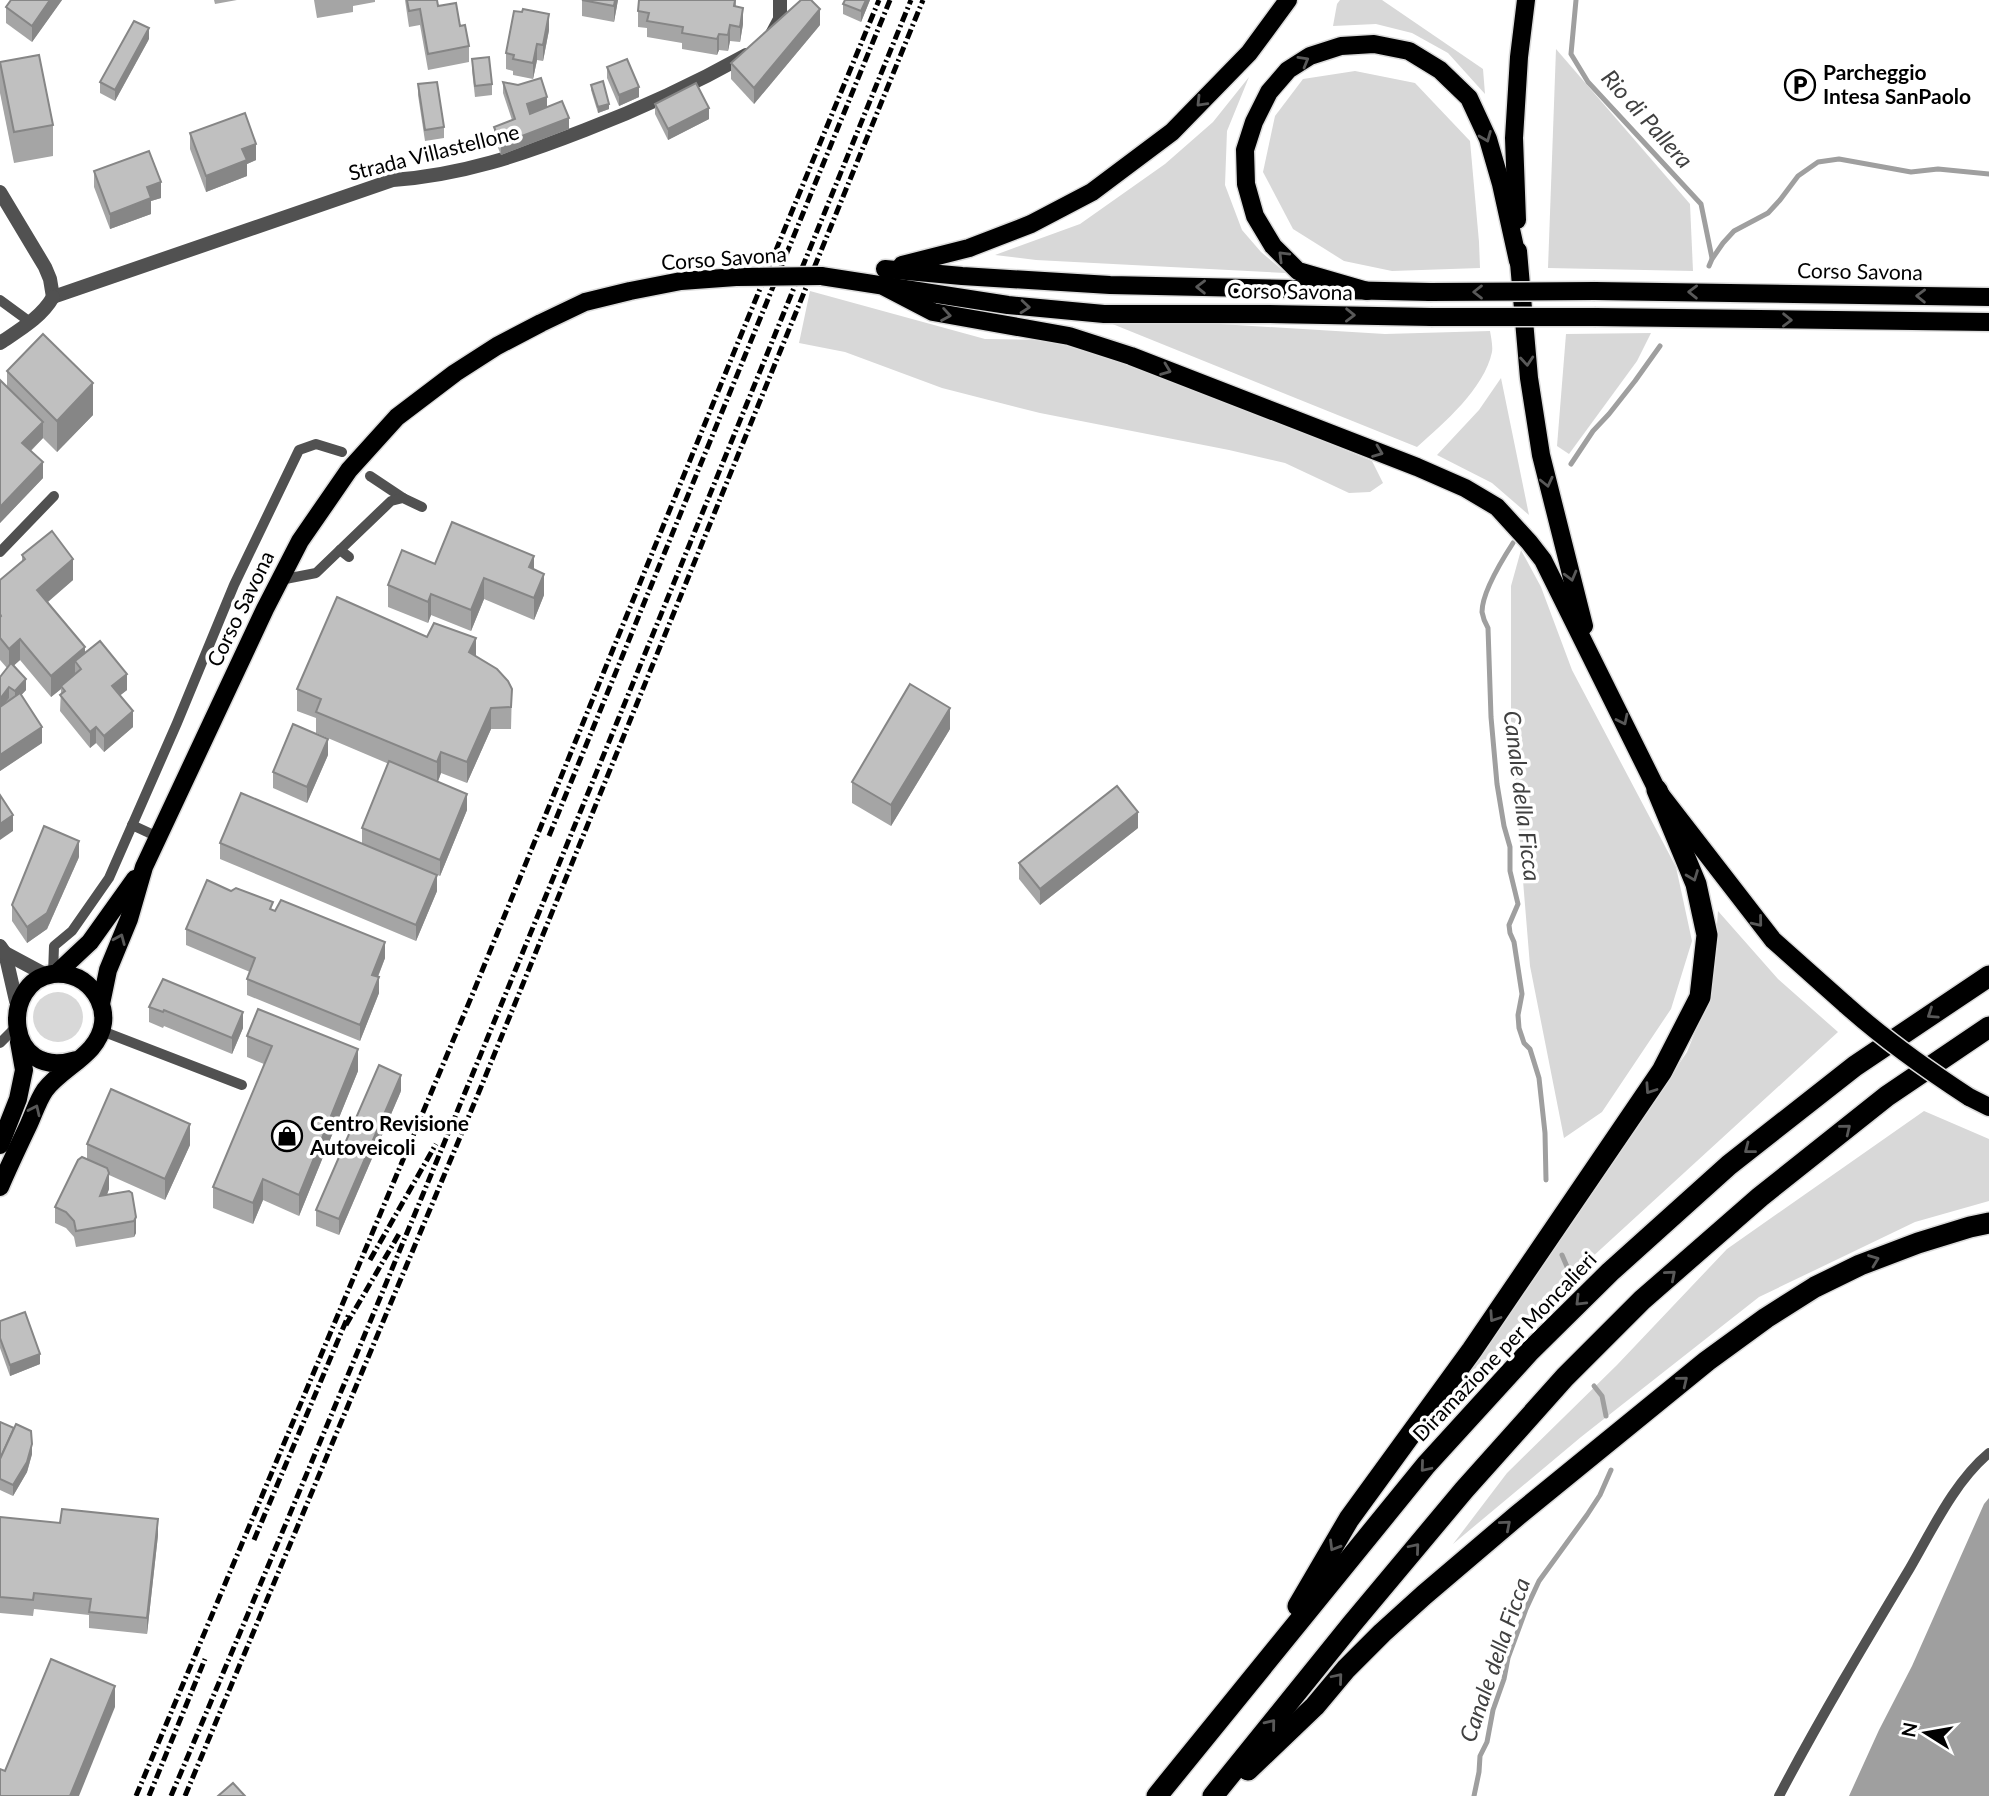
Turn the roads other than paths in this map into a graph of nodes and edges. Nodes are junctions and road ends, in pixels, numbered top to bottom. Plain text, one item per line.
1 (780, 0) edge
2 (1287, 0) edge
3 (1526, 0) edge
4 (0, 191) edge
5 (1518, 261) junction
6 (885, 278) junction
7 (1367, 291) junction
8 (53, 297) junction
9 (1989, 297) edge
10 (0, 300) edge
11 (30, 322) junction
12 (1989, 322) edge
13 (0, 343) edge
14 (342, 452) dead end
15 (370, 477) dead end
16 (54, 496) dead end
17 (403, 498) junction
18 (422, 507) dead end
19 (0, 552) edge
20 (280, 580) junction
21 (1593, 659) junction
22 (1657, 790) junction
23 (132, 825) junction
24 (158, 837) junction
25 (144, 867) junction
26 (2, 949) edge
27 (52, 974) junction
28 (1989, 976) edge
29 (16, 1002) junction
30 (101, 1004) junction
31 (1989, 1027) edge
32 (102, 1031) junction
33 (17, 1036) junction
34 (0, 1043) edge
35 (76, 1060) junction
36 (242, 1085) dead end
37 (1989, 1107) edge
38 (0, 1145) edge
39 (0, 1187) edge
40 (1989, 1223) edge
41 (1989, 1453) edge
42 (1262, 1667) junction
43 (1157, 1796) edge
44 (1213, 1796) edge
45 (1221, 1796) edge
46 (1779, 1796) edge

1 - 8 street, Strada Villastellone
2 -> 6 main road
3 - 5 main road
4 - 8 street
7 -> 5 main road
5 -> 21 main road
7 -> 6 main road, Corso Savona
6 -> 12 main road, Corso Savona, bridge
6 - 20 main road, Corso Savona, bridge
6 -> 21 main road
9 -> 7 main road, Corso Savona, bridge
8 - 11 street
10 - 11 lane
11 - 13 street
14 - 23 lane
15 - 17 lane
16 - 19 lane
17 - 18 lane
17 - 20 lane
20 - 24 main road, Corso Savona
21 -> 22 main road
22 -> 37 main road, bridge
22 -> 42 highway
23 - 24 lane
23 - 27 lane
24 - 25 main road, Corso Savona
25 - 27 main road, Corso Savona
30 -> 25 main road, Corso Savona
26 - 27 street
26 - 29 street
27 - 29 main road
27 - 30 main road
28 -> 42 highway, Diramazione per Moncalieri
29 - 33 main road
30 - 32 main road
44 -> 31 highway
32 - 35 main road
32 - 36 lane
33 - 34 lane
33 - 35 main road
33 - 38 main road
39 -> 35 main road
45 -> 40 highway
41 - 46 lane
42 - 43 highway, Diramazione per Moncalieri

